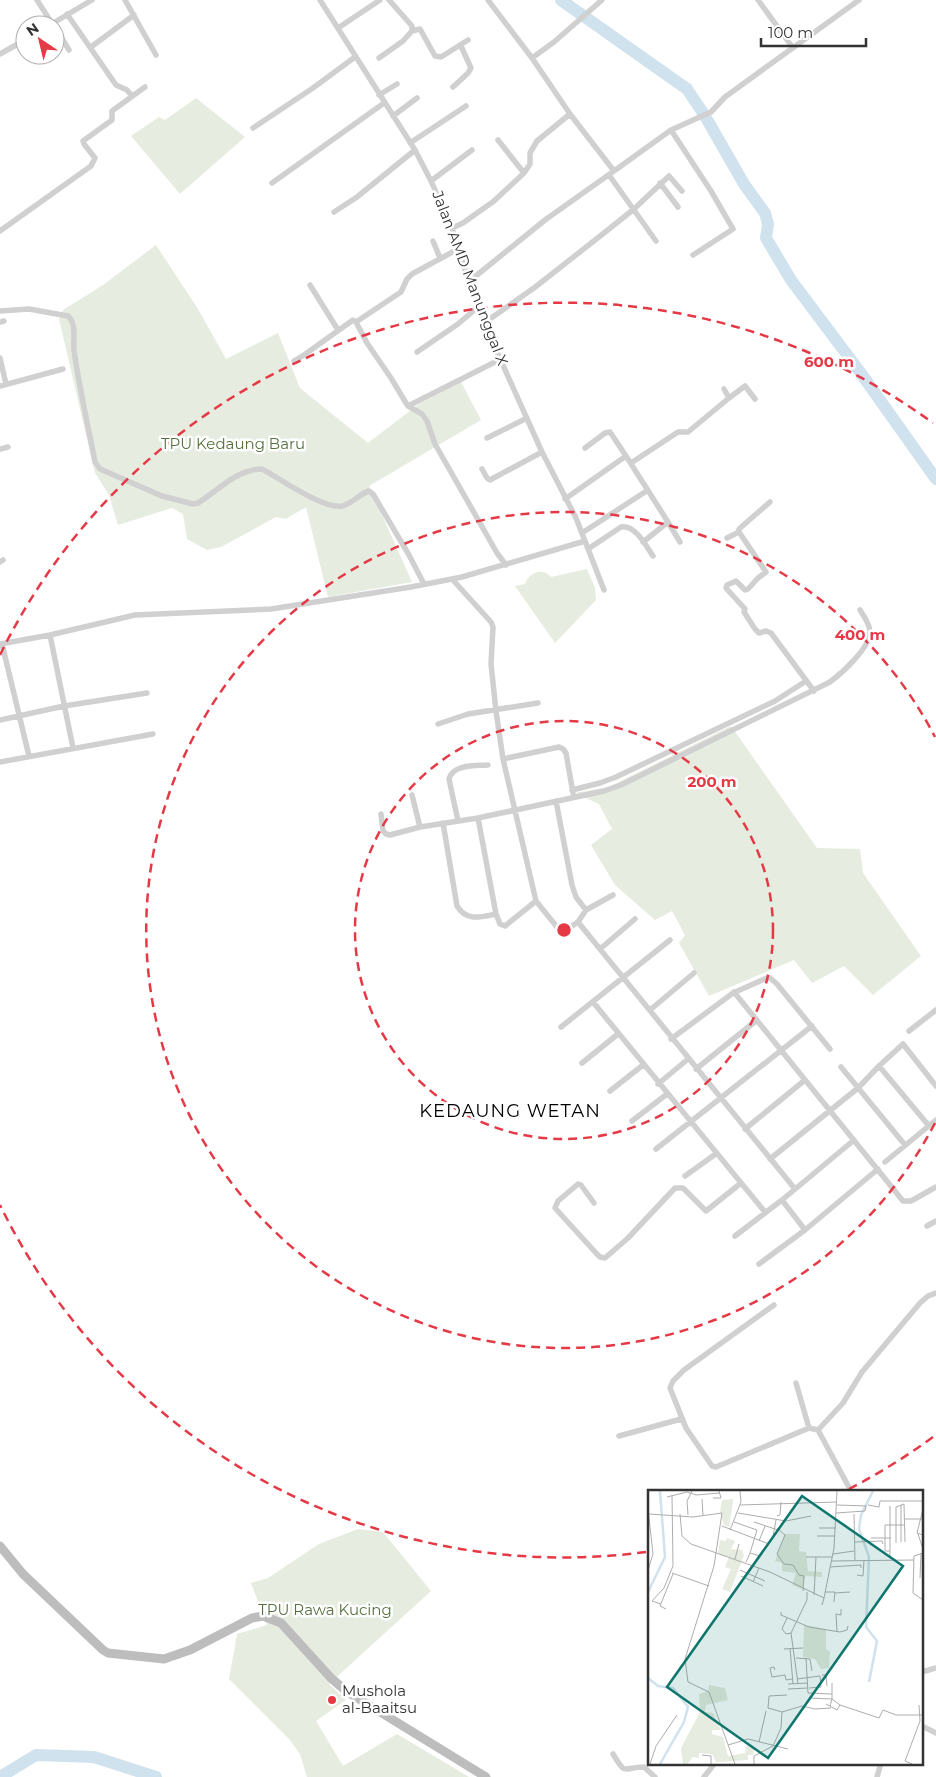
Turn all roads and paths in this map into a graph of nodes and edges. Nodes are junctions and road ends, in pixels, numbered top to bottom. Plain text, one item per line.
1 (37, 0) edge
2 (92, 0) edge
3 (125, 0) edge
4 (320, 0) edge
5 (380, 0) edge
6 (389, 0) edge
7 (488, 0) edge
8 (602, 0) edge
9 (758, 0) edge
10 (859, 0) edge
11 (68, 14) junction
12 (47, 15) edge
13 (134, 15) junction
14 (65, 16) edge
15 (338, 28) junction
16 (412, 31) junction
17 (468, 40) dead end
18 (65, 44) edge
19 (15, 45) edge
20 (461, 46) junction
21 (91, 47) junction
22 (793, 48) junction
23 (69, 50) dead end
24 (1, 52) edge
25 (156, 55) dead end
26 (354, 57) junction
27 (379, 58) dead end
28 (532, 58) junction
29 (396, 84) dead end
30 (145, 87) dead end
31 (453, 87) dead end
32 (379, 95) junction
33 (132, 96) junction
34 (417, 98) dead end
35 (384, 103) junction
36 (466, 106) dead end
37 (570, 114) junction
38 (393, 116) junction
39 (253, 128) dead end
40 (671, 130) junction
41 (498, 140) dead end
42 (410, 143) junction
43 (415, 150) junction
44 (472, 150) dead end
45 (524, 173) junction
46 (611, 173) junction
47 (431, 181) junction
48 (272, 183) dead end
49 (660, 183) junction
50 (682, 192) dead end
51 (678, 206) dead end
52 (634, 209) junction
53 (334, 212) dead end
54 (452, 228) junction
55 (0, 231) edge
56 (433, 241) dead end
57 (656, 241) dead end
58 (458, 249) junction
59 (693, 255) dead end
60 (440, 258) junction
61 (468, 280) junction
62 (310, 285) dead end
63 (478, 307) junction
64 (0, 311) edge
65 (356, 322) junction
66 (484, 323) junction
67 (338, 330) junction
68 (417, 352) dead end
69 (0, 358) edge
70 (501, 359) junction
71 (294, 361) dead end
72 (63, 368) dead end
73 (3, 385) edge
74 (724, 389) dead end
75 (729, 398) junction
76 (755, 399) dead end
77 (408, 406) junction
78 (527, 418) junction
79 (486, 438) dead end
80 (8, 447) dead end
81 (585, 448) dead end
82 (0, 449) edge
83 (542, 452) junction
84 (626, 456) junction
85 (631, 463) junction
86 (482, 468) dead end
87 (648, 490) junction
88 (565, 499) junction
89 (770, 502) dead end
90 (668, 522) junction
91 (739, 532) junction
92 (582, 533) junction
93 (727, 538) dead end
94 (585, 541) junction
95 (643, 542) junction
96 (680, 542) dead end
97 (588, 549) junction
98 (653, 556) dead end
99 (506, 565) junction
100 (452, 579) junction
101 (424, 584) junction
102 (604, 590) dead end
103 (860, 610) dead end
104 (50, 635) junction
105 (1, 644) edge
106 (806, 681) junction
107 (814, 691) junction
108 (148, 693) dead end
109 (538, 703) dead end
110 (64, 706) junction
111 (496, 711) junction
112 (19, 715) junction
113 (0, 720) edge
114 (438, 724) dead end
115 (153, 734) dead end
116 (73, 748) junction
117 (29, 756) junction
118 (503, 759) junction
119 (0, 762) edge
120 (488, 765) dead end
121 (572, 790) junction
122 (412, 795) dead end
123 (574, 798) junction
124 (556, 801) junction
125 (515, 810) junction
126 (381, 814) dead end
127 (478, 818) junction
128 (458, 821) junction
129 (443, 823) junction
130 (420, 827) junction
131 (613, 894) dead end
132 (536, 901) junction
133 (586, 910) junction
134 (496, 914) junction
135 (635, 919) dead end
136 (578, 922) junction
137 (670, 940) dead end
138 (600, 949) junction
139 (694, 973) dead end
140 (624, 978) junction
141 (734, 992) junction
142 (593, 1002) junction
143 (650, 1010) junction
144 (936, 1010) edge
145 (757, 1020) junction
146 (812, 1026) junction
147 (560, 1028) dead end
148 (908, 1031) dead end
149 (618, 1034) junction
150 (672, 1039) junction
151 (830, 1049) dead end
152 (781, 1050) junction
153 (688, 1059) junction
154 (582, 1063) dead end
155 (643, 1065) junction
156 (878, 1066) junction
157 (841, 1067) dead end
158 (696, 1069) junction
159 (805, 1080) junction
160 (658, 1084) junction
161 (936, 1086) edge
162 (858, 1088) junction
163 (610, 1091) dead end
164 (667, 1094) junction
165 (720, 1098) junction
166 (830, 1110) junction
167 (936, 1120) edge
168 (632, 1121) dead end
169 (692, 1122) junction
170 (929, 1126) junction
171 (745, 1129) junction
172 (854, 1140) junction
173 (905, 1145) junction
174 (656, 1149) dead end
175 (717, 1153) junction
176 (770, 1159) junction
177 (885, 1162) dead end
178 (878, 1169) junction
179 (685, 1176) dead end
180 (741, 1183) junction
181 (936, 1187) edge
182 (795, 1189) junction
183 (782, 1200) junction
184 (594, 1203) dead end
185 (765, 1212) junction
186 (936, 1221) edge
187 (927, 1226) dead end
188 (805, 1230) junction
189 (735, 1236) dead end
190 (759, 1264) dead end
191 (936, 1293) edge
192 (774, 1304) dead end
193 (796, 1384) dead end
194 (681, 1419) junction
195 (809, 1428) junction
196 (818, 1430) junction
197 (619, 1436) dead end
198 (850, 1490) edge
199 (0, 1546) edge
200 (924, 1727) edge
201 (936, 1733) edge
202 (613, 1754) dead end
203 (714, 1764) edge
204 (881, 1764) edge
205 (486, 1777) edge
206 (656, 1777) edge
207 (704, 1777) edge
208 (877, 1777) edge

1 - 12 street
2 - 11 street
3 - 13 street
4 - 15 street, Jalan AMD Manunggal X
5 - 15 street
6 - 16 street
7 - 28 street
8 - 28 street
9 - 22 street
10 - 22 street
11 - 14 street
11 - 21 street
13 - 21 street
13 - 25 street
15 - 26 street, Jalan AMD Manunggal X
16 - 20 street
16 - 27 street
17 - 20 street
18 - 23 street
19 - 24 street
20 - 31 street
21 - 33 street
22 - 40 street
26 - 32 street, Jalan AMD Manunggal X
26 - 39 street
28 - 37 street
29 - 32 street
30 - 33 street
32 - 35 street, Jalan AMD Manunggal X
33 - 55 street
34 - 38 street
35 - 38 street, Jalan AMD Manunggal X
35 - 48 street
36 - 42 street
37 - 45 street
37 - 46 street
38 - 42 street, Jalan AMD Manunggal X
40 - 46 street
40 - 59 street
41 - 45 street
42 - 43 street, Jalan AMD Manunggal X
43 - 47 street, Jalan AMD Manunggal X
43 - 53 street
44 - 47 street
45 - 54 street
46 - 52 street
46 - 61 street
47 - 54 street, Jalan AMD Manunggal X
49 - 50 street
49 - 51 street
49 - 52 street
52 - 57 street
52 - 66 street
54 - 58 street, Jalan AMD Manunggal X
56 - 60 street
58 - 60 street
58 - 61 street, Jalan AMD Manunggal X
60 - 65 street
61 - 63 street, Jalan AMD Manunggal X
62 - 67 street
63 - 66 street, Jalan AMD Manunggal X
63 - 68 street
64 - 101 street
65 - 67 street
65 - 77 street
66 - 70 street, Jalan AMD Manunggal X
67 - 71 street
69 - 73 street
70 - 77 street
70 - 78 street, Jalan AMD Manunggal X
72 - 73 street
74 - 75 street
75 - 76 street
75 - 85 street
77 - 99 street
78 - 79 street
78 - 83 street, Jalan AMD Manunggal X
80 - 82 street
81 - 84 street
83 - 86 street
83 - 88 street, Jalan AMD Manunggal X
84 - 85 street
84 - 88 street
85 - 87 street
87 - 90 street
87 - 92 street
88 - 92 street, Jalan AMD Manunggal X
89 - 91 street
90 - 95 street
90 - 96 street
91 - 93 street
91 - 106 street
92 - 94 street, Jalan AMD Manunggal X
94 - 97 street, Jalan AMD Manunggal X
94 - 99 street
95 - 97 street
95 - 98 street
97 - 102 street, Jalan AMD Manunggal X
99 - 100 street
100 - 101 street
100 - 111 street
101 - 104 street
103 - 107 street
104 - 105 street
104 - 110 street
105 - 112 street
106 - 107 street
106 - 121 street
107 - 123 street
108 - 110 street
109 - 111 street
110 - 112 street
110 - 116 street
111 - 114 street
111 - 118 street
112 - 113 street
112 - 117 street
115 - 116 street
116 - 117 street
117 - 119 street
118 - 121 street
118 - 125 street
120 - 128 street
121 - 123 street
122 - 130 street
123 - 124 street
124 - 125 street
124 - 133 street
125 - 127 street
125 - 132 street
126 - 130 street
127 - 128 street
127 - 134 street
128 - 129 street
129 - 130 street
129 - 134 street
131 - 133 street
132 - 134 street
132 - 136 street
133 - 136 street
135 - 138 street
136 - 138 street
137 - 140 street
138 - 140 street
139 - 143 street
140 - 142 street
140 - 143 street
141 - 145 street
141 - 146 street
141 - 150 street
142 - 147 street
142 - 149 street
143 - 150 street
144 - 148 street
145 - 152 street
145 - 158 street
146 - 151 street
146 - 152 street
149 - 154 street
149 - 155 street
150 - 153 street
152 - 159 street
152 - 165 street
153 - 158 street
153 - 160 street
155 - 160 street
155 - 163 street
156 - 161 street
156 - 162 street
156 - 170 street
157 - 162 street
158 - 165 street
159 - 166 street
159 - 171 street
160 - 164 street
162 - 166 street
162 - 173 street
164 - 168 street
164 - 169 street
165 - 169 street
165 - 171 street
166 - 172 street
166 - 176 street
167 - 170 street
169 - 174 street
169 - 175 street
170 - 173 street
171 - 176 street
172 - 178 street
172 - 182 street
173 - 177 street
175 - 179 street
175 - 180 street
176 - 182 street
178 - 181 street
178 - 188 street
180 - 184 street
180 - 185 street
182 - 183 street
183 - 185 street
183 - 188 street
185 - 189 street
186 - 187 street
188 - 190 street
191 - 196 street
192 - 194 street
193 - 195 street
194 - 195 street
194 - 197 street
195 - 196 street
196 - 198 street
199 - 205 street
200 - 201 street
202 - 206 street
203 - 207 street
204 - 208 street

